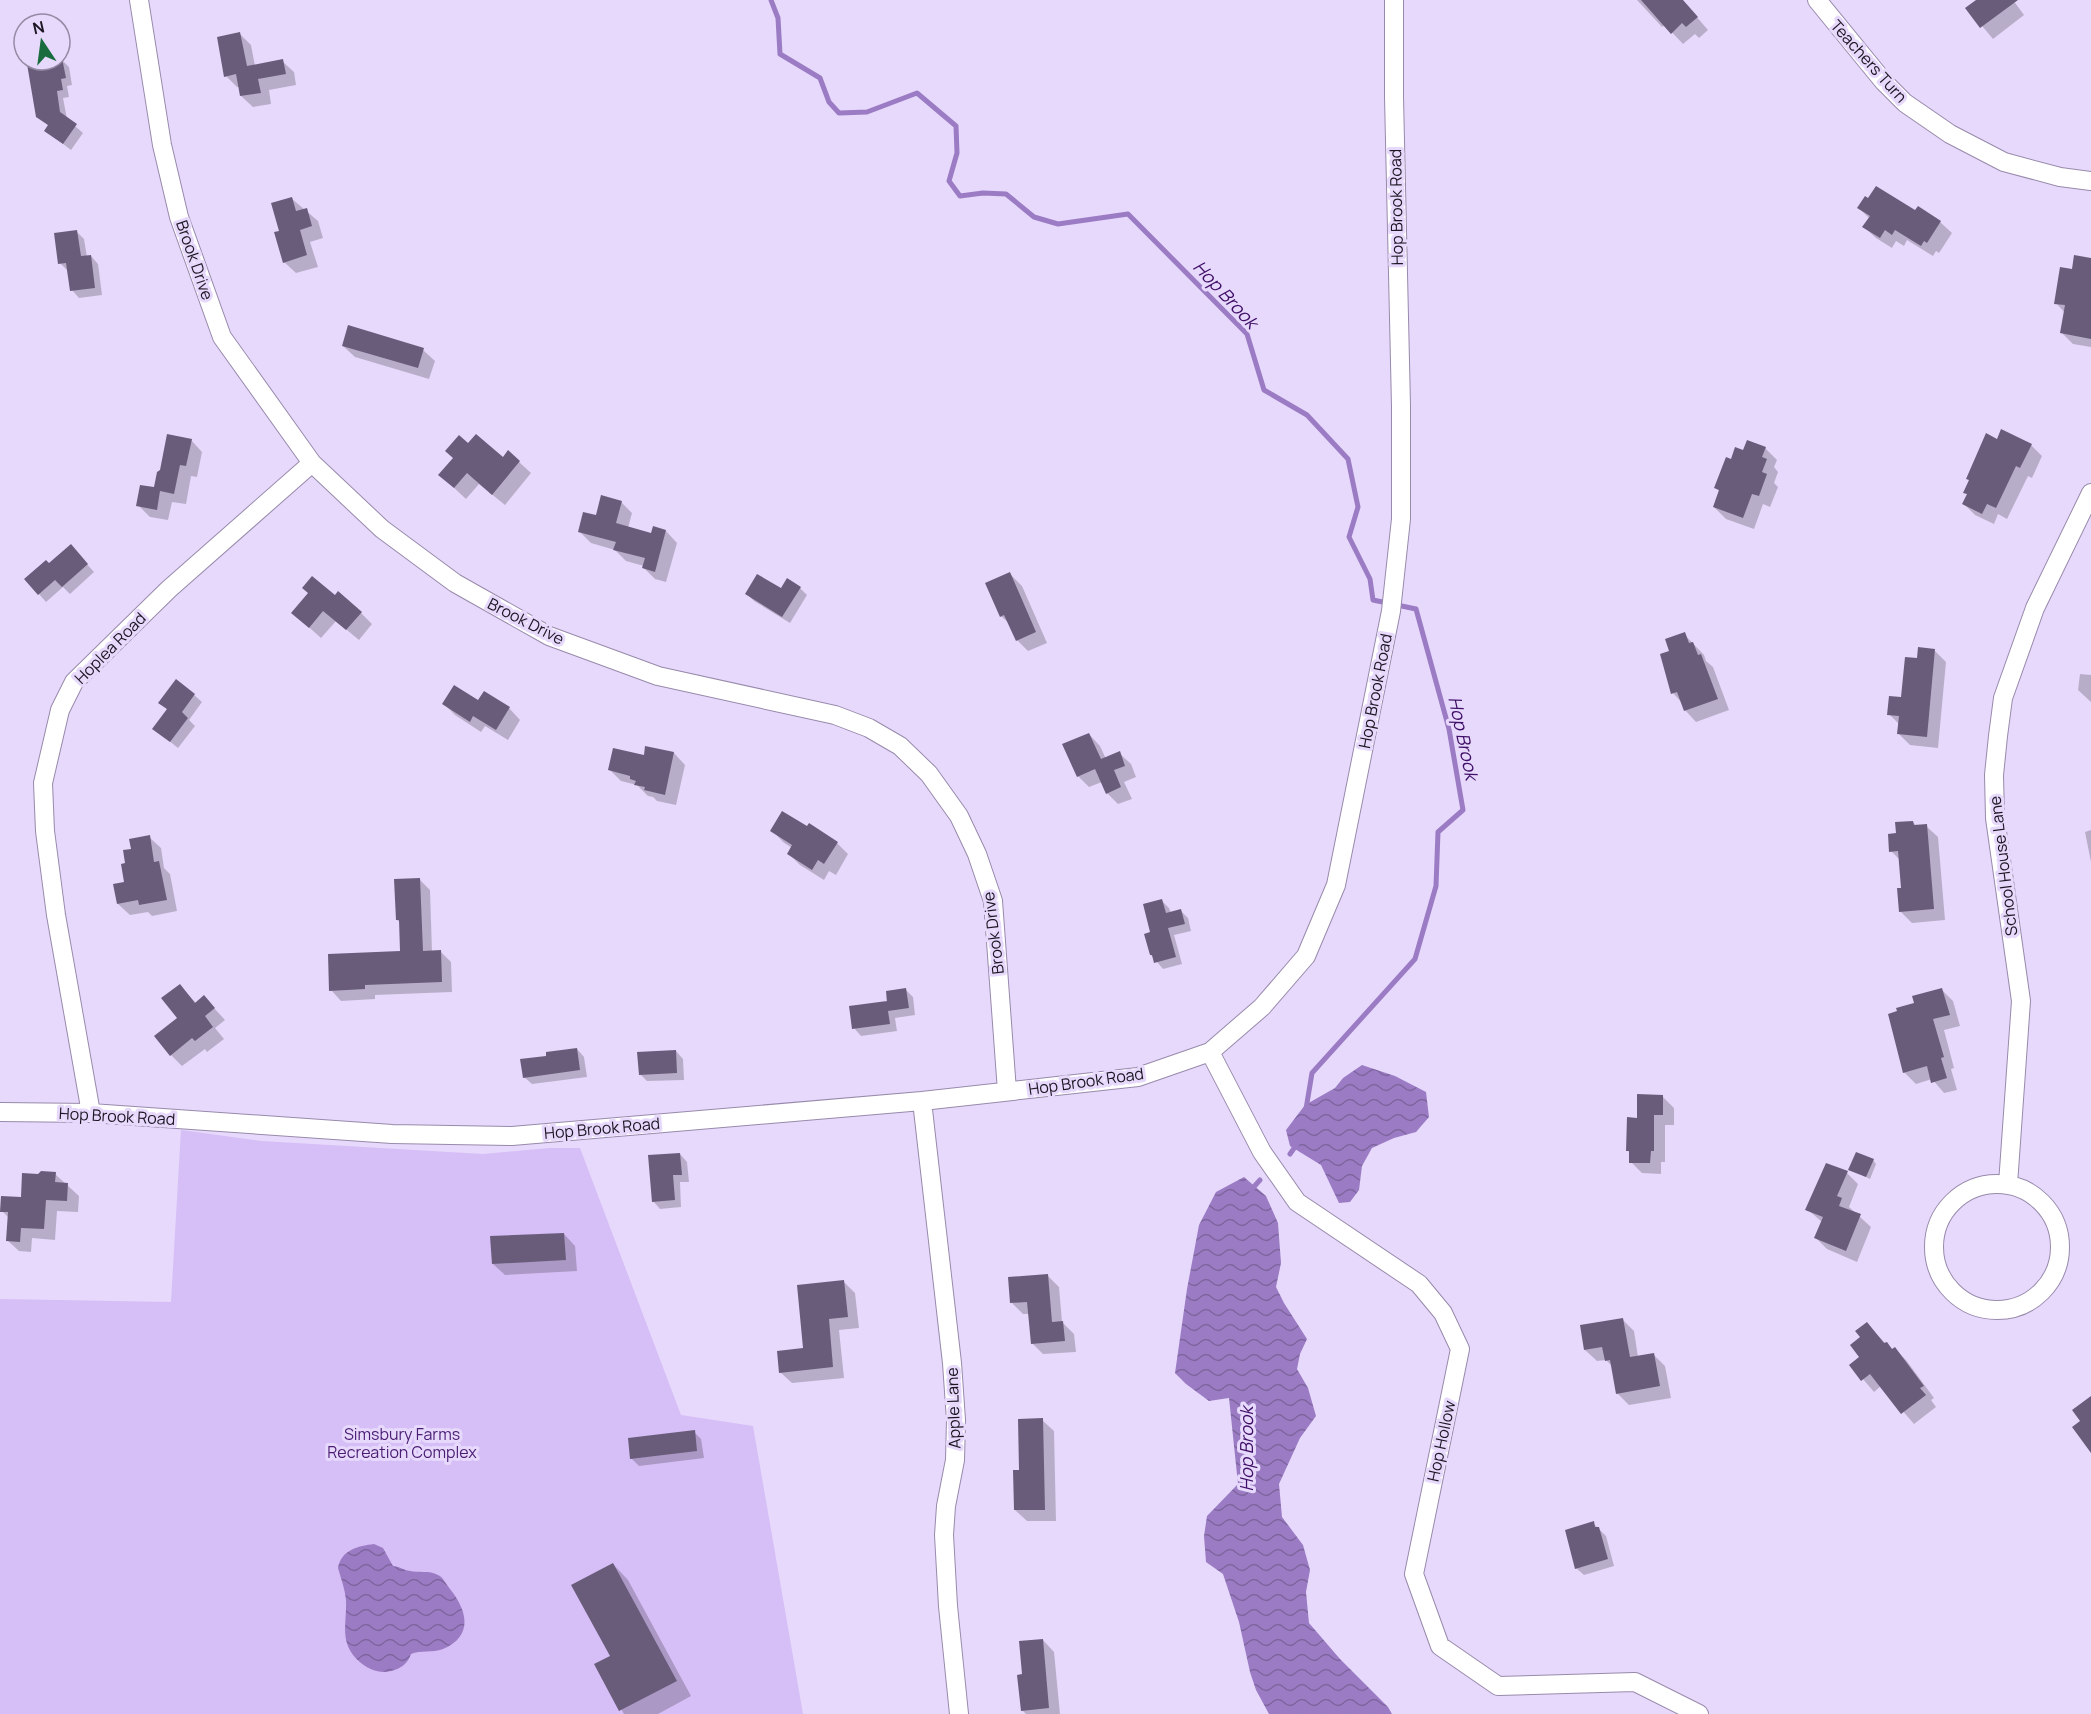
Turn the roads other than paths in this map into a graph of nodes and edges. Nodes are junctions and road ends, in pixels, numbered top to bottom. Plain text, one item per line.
1 (138, 0) edge
2 (1394, 0) edge
3 (1817, 0) edge
4 (2091, 181) edge
5 (312, 463) junction
6 (2091, 493) edge
7 (1210, 1052) junction
8 (1007, 1091) junction
9 (922, 1101) junction
10 (0, 1112) edge
11 (92, 1113) junction
12 (2008, 1184) junction
13 (959, 1714) edge
14 (1699, 1714) edge

1 - 5 street, Brook Drive
2 - 7 street, Hop Brook Road
3 - 4 street, Teachers Turn
5 - 8 street, Brook Drive
5 - 11 street, Hoplea Road
6 - 12 street, School House Lane
7 - 8 street, Hop Brook Road
7 - 14 street, Hop Hollow
8 - 9 street, Hop Brook Road
9 - 11 street, Hop Brook Road
9 - 13 street, Apple Lane
10 - 11 street, Hop Brook Road
12 - 12 street

